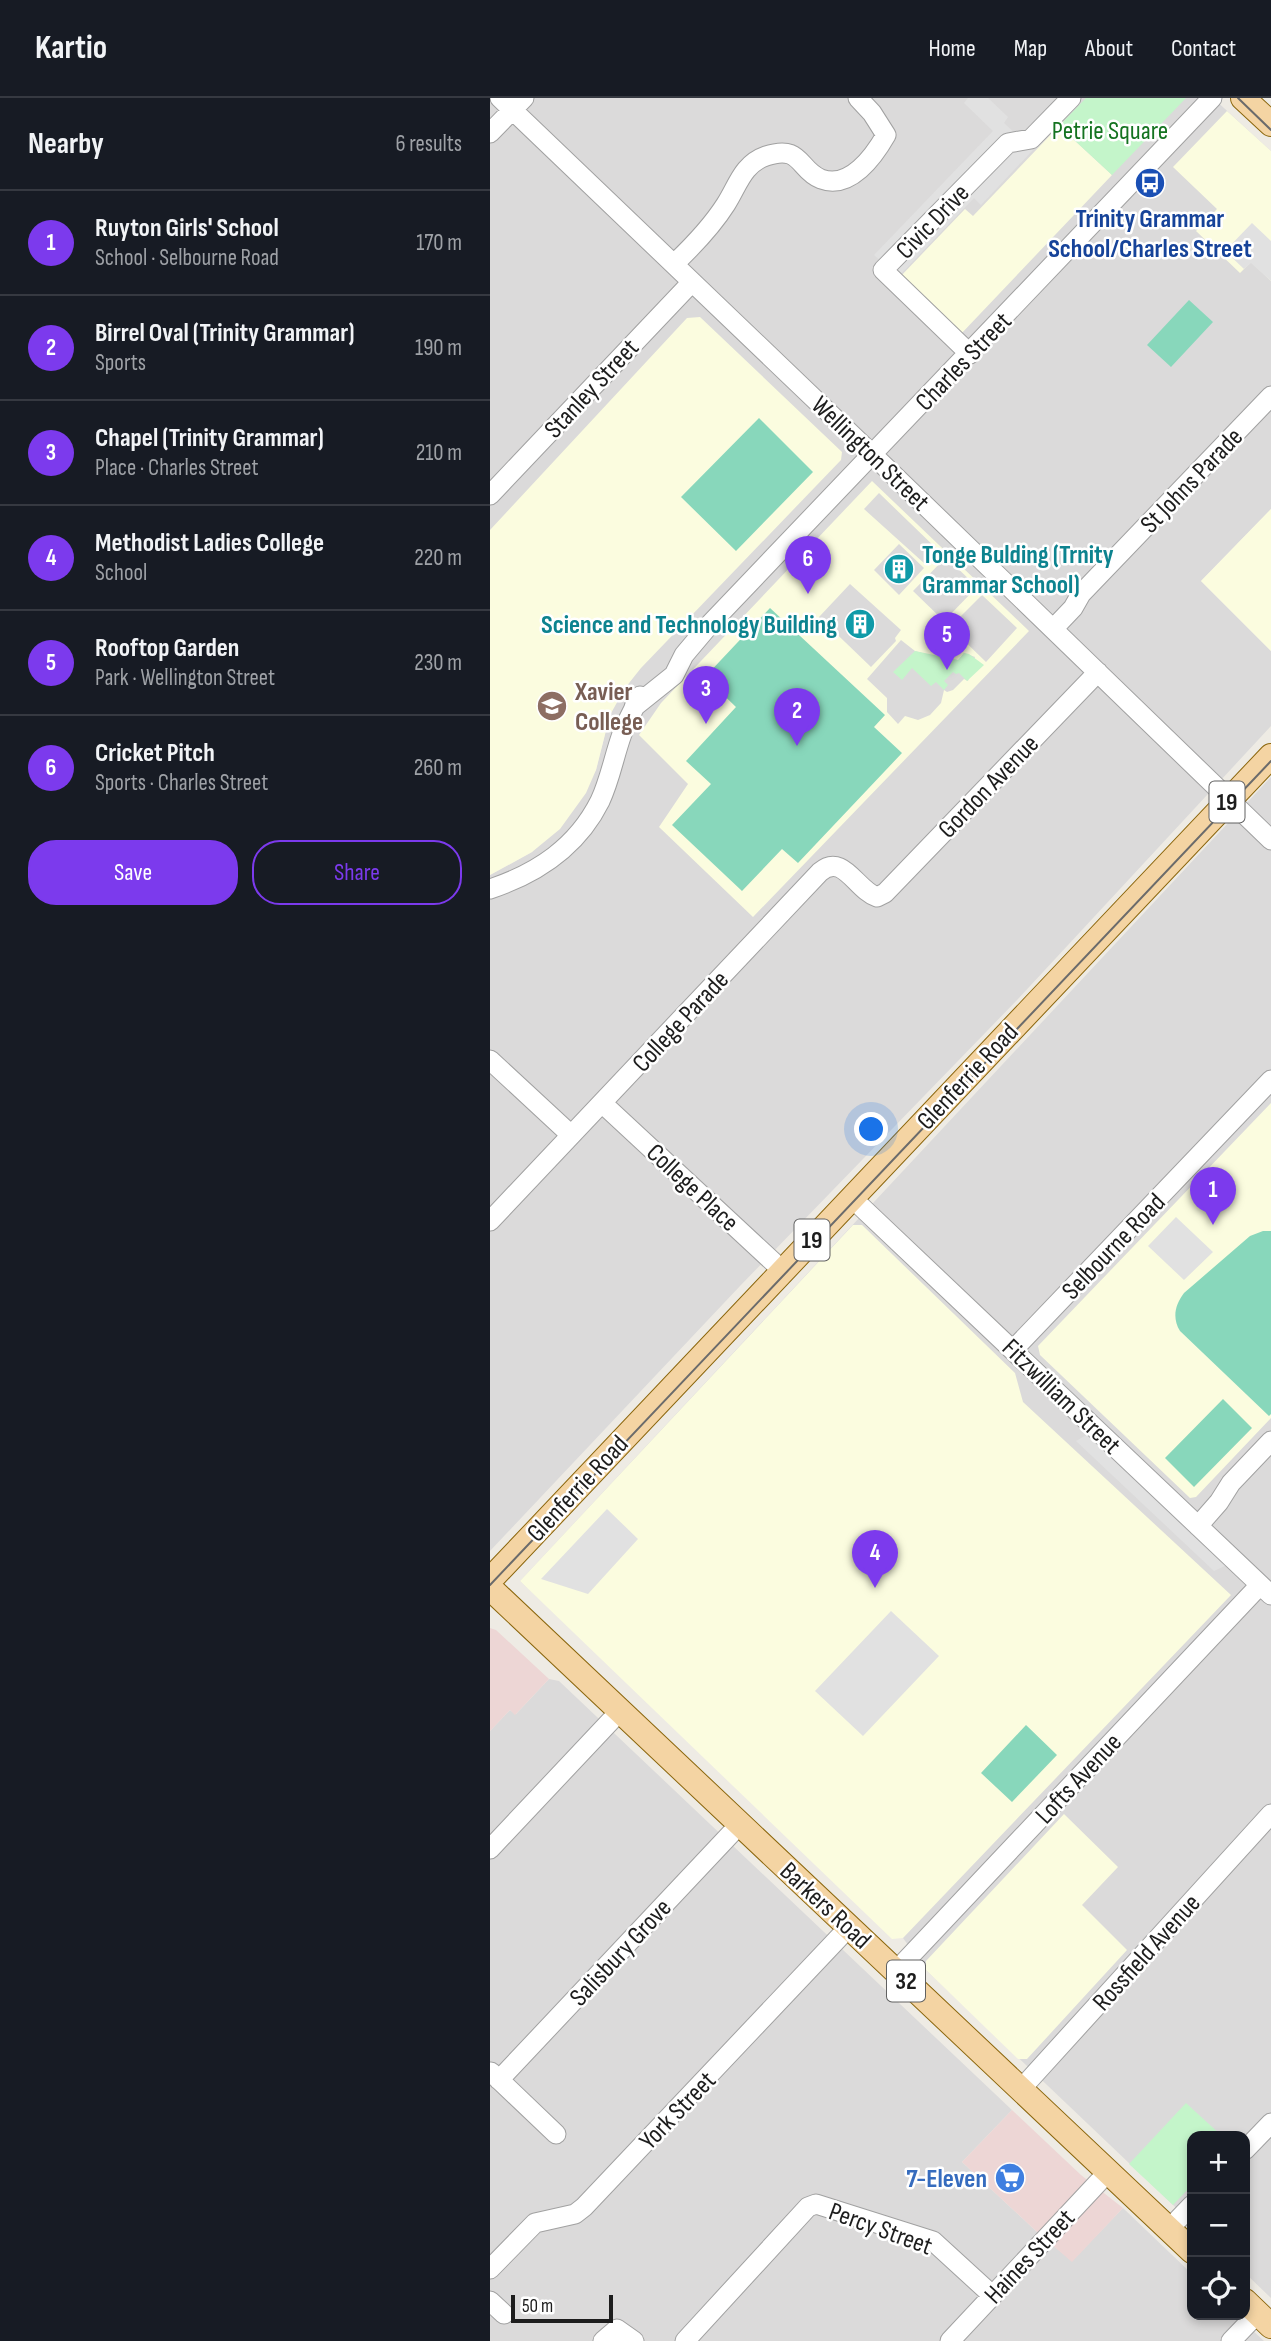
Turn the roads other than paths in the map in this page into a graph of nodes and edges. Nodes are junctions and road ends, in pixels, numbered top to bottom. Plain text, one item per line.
1 (858, 98) edge
2 (1071, 98) edge
3 (1212, 98) edge
4 (1243, 98) edge
5 (512, 102) edge
6 (1271, 124) edge
7 (490, 133) edge
8 (674, 264) junction
9 (692, 282) junction
10 (970, 354) junction
11 (1271, 396) edge
12 (873, 455) junction
13 (490, 495) edge
14 (1050, 626) junction
15 (1098, 672) junction
16 (1271, 756) edge
17 (1230, 799) junction
18 (1271, 839) edge
19 (490, 889) edge
20 (877, 897) joint
21 (490, 1060) edge
22 (1271, 1080) edge
23 (603, 1103) junction
24 (570, 1135) junction
25 (852, 1198) junction
26 (490, 1221) edge
27 (783, 1271) junction
28 (1013, 1350) junction
29 (1271, 1441) edge
30 (1194, 1522) junction
31 (490, 1580) edge
32 (490, 1588) edge
33 (1266, 1590) edge
34 (620, 1711) junction
35 (1271, 1814) edge
36 (740, 1824) junction
37 (490, 1849) edge
38 (849, 1927) junction
39 (896, 1971) junction
40 (495, 2075) edge
41 (1021, 2089) junction
42 (1271, 2123) edge
43 (556, 2134) dead end
44 (1250, 2145) edge
45 (1108, 2172) junction
46 (1187, 2211) edge
47 (1169, 2230) junction
48 (1187, 2246) edge
49 (490, 2269) edge
50 (992, 2295) junction
51 (1258, 2313) edge
52 (610, 2335) edge
53 (634, 2341) edge
54 (685, 2341) edge
55 (950, 2341) edge
56 (1231, 2341) edge

1 - 8 street
2 - 10 street, Civic Drive
3 - 10 street, Charles Street
4 - 6 main road
5 - 7 street
5 - 8 street, Wellington Street
8 - 9 street, Wellington Street
9 - 12 street, Wellington Street
9 - 13 street, Stanley Street
10 - 12 street, Charles Street
11 - 14 street, St Johns Parade
12 - 14 street, Wellington Street
12 - 19 street, Charles Street
14 - 15 street, Wellington Street
15 - 17 street, Wellington Street
15 - 20 street, Gordon Avenue
16 - 17 main road, Glenferrie Road / 19
17 - 18 street, Wellington Street
17 - 25 main road, Glenferrie Road / 19
20 - 23 street, College Parade
21 - 24 street
22 - 28 street, Selbourne Road
23 - 24 street, College Parade
23 - 27 street, College Place
24 - 26 street, College Parade
25 - 27 main road, Glenferrie Road / 19
25 - 28 street, Fitzwilliam Street
27 - 31 main road, Glenferrie Road / 19
28 - 30 street, Fitzwilliam Street
29 - 30 street
30 - 33 street, Fitzwilliam Street
32 - 34 main road, Barkers Road / 32
33 - 39 street, Lofts Avenue
34 - 36 main road, Barkers Road / 32
34 - 37 street
35 - 41 street, Rossfield Avenue
36 - 38 main road, Barkers Road / 32
36 - 40 street, Salisbury Grove
38 - 39 main road, Barkers Road / 32
38 - 49 street, York Street
39 - 41 main road, Barkers Road / 32
40 - 43 street
41 - 45 main road, Barkers Road / 32
42 - 44 street
45 - 47 main road, Barkers Road / 32
45 - 50 street, Haines Street
46 - 47 street
47 - 48 main road, Barkers Road / 32
50 - 54 street, Percy Street
50 - 55 street, Haines Street
51 - 56 street
52 - 53 street

